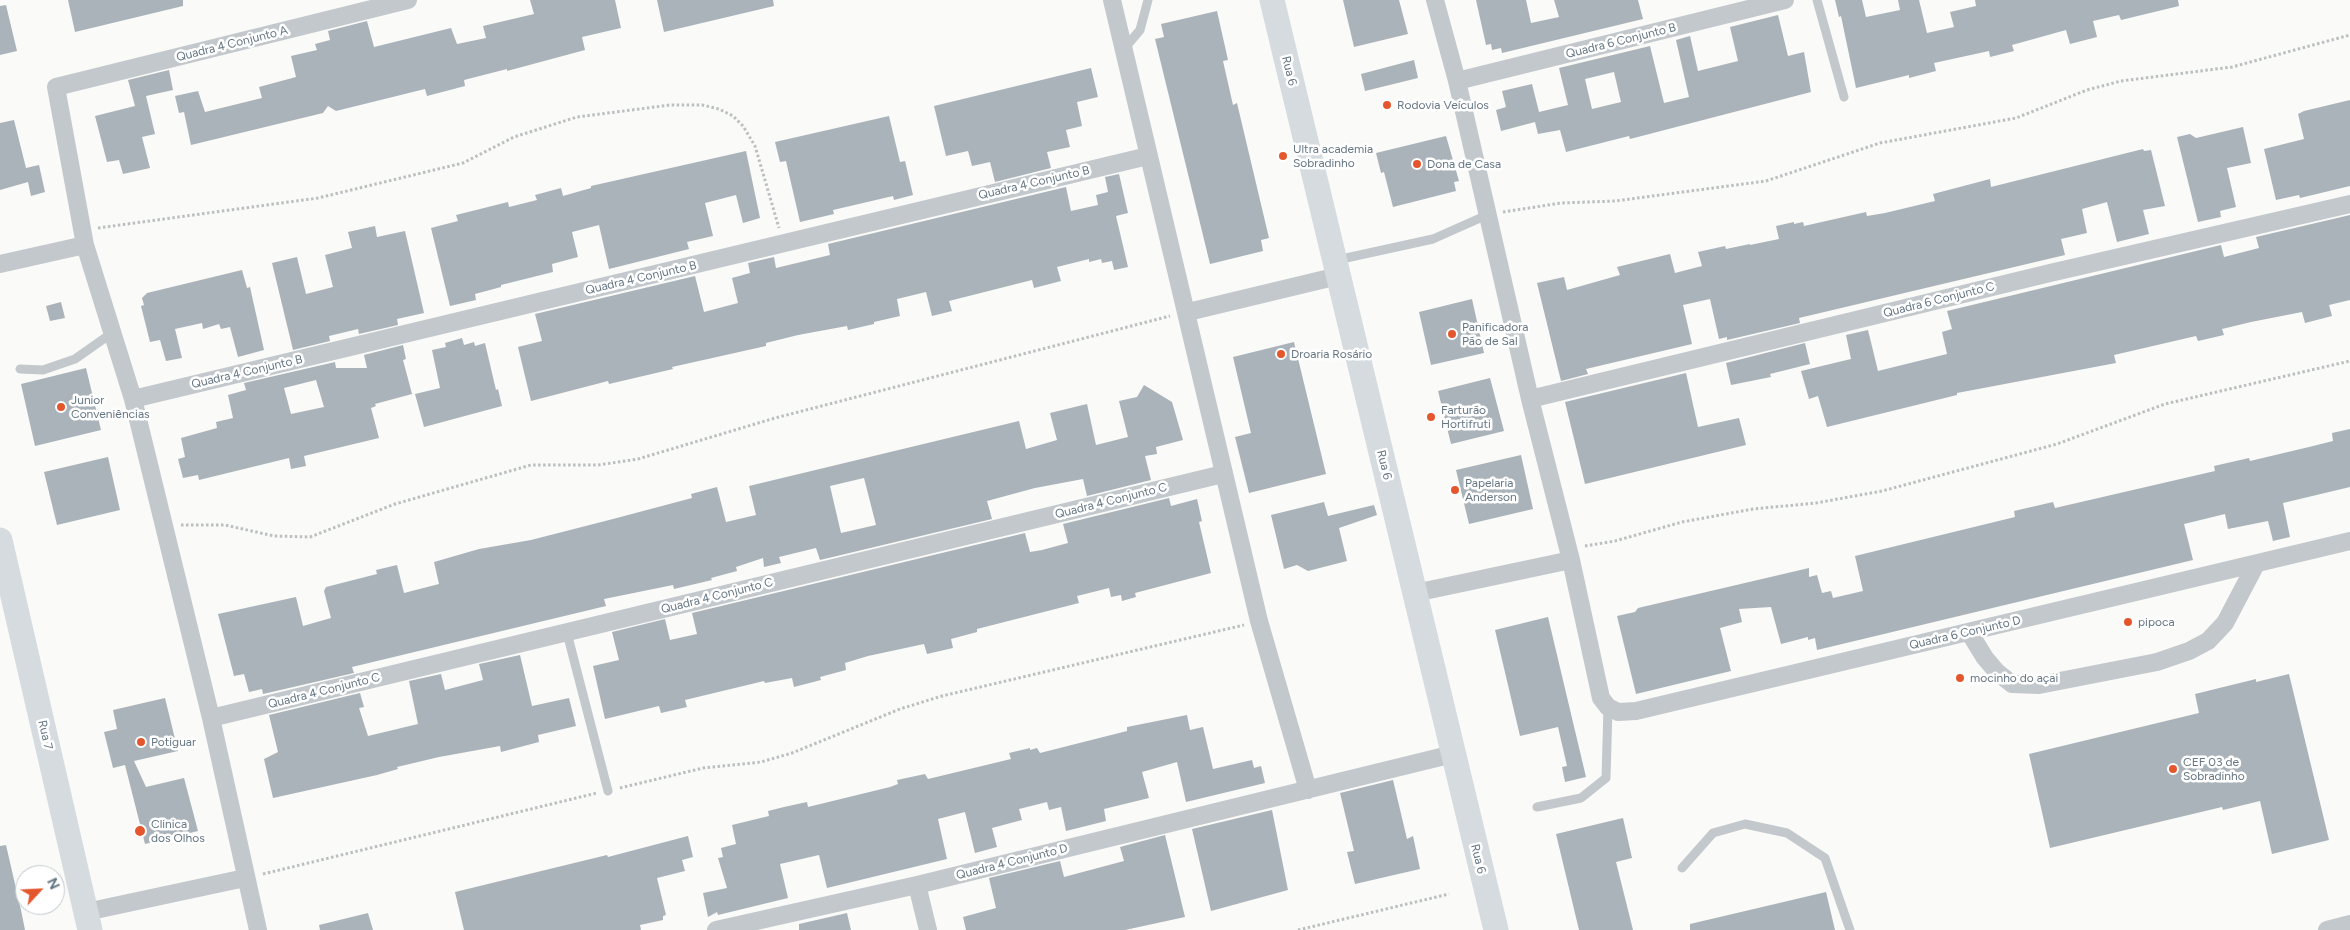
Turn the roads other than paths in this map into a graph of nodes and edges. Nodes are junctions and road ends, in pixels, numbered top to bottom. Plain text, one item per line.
1 (408, 0) edge
2 (1112, 0) edge
3 (1148, 0) edge
4 (1272, 0) edge
5 (1435, 0) edge
6 (1785, 0) edge
7 (1817, 0) edge
8 (1124, 49) junction
9 (1457, 81) junction
10 (1844, 97) dead end
11 (1148, 156) junction
12 (2350, 204) edge
13 (1487, 215) junction
14 (83, 237) junction
15 (0, 264) edge
16 (1336, 268) junction
17 (1188, 312) junction
18 (112, 333) junction
19 (20, 369) dead end
20 (133, 399) junction
21 (1530, 399) junction
22 (1223, 474) junction
23 (0, 540) edge
24 (2350, 541) edge
25 (1569, 554) junction
26 (2256, 564) junction
27 (1415, 593) junction
28 (1969, 632) junction
29 (567, 633) junction
30 (1608, 707) junction
31 (211, 718) junction
32 (1453, 754) junction
33 (1308, 790) junction
34 (608, 791) road end
35 (1537, 807) dead end
36 (1682, 868) dead end
37 (245, 878) junction
38 (918, 885) junction
39 (88, 921) edge
40 (2350, 924) edge
41 (258, 930) edge
42 (716, 930) edge
43 (928, 930) edge
44 (1496, 930) edge
45 (1850, 930) edge
46 (2327, 930) edge

1 - 14 street, Quadra 4 Conjunto A
2 - 8 street
3 - 8 lane
4 - 16 street, Rua 6
5 - 9 street
6 - 9 street, Quadra 6 Conjunto B
7 - 10 lane
8 - 11 street
9 - 13 street
11 - 17 street
11 - 20 street, Quadra 4 Conjunto B
12 - 21 street, Quadra 6 Conjunto C
13 - 16 lane
13 - 21 street
14 - 15 street
14 - 18 street
16 - 17 street
16 - 27 street, Rua 6
17 - 22 street
18 - 19 lane
18 - 20 street
20 - 31 street
21 - 25 street
22 - 29 street, Quadra 4 Conjunto C
22 - 33 street
23 - 39 street, Rua 7
24 - 26 street, Quadra 6 Conjunto D
25 - 27 street
25 - 30 street
26 - 28 street, Quadra 6 Conjunto D
26 - 28 street
27 - 32 street, Rua 6
28 - 30 street, Quadra 6 Conjunto D
29 - 31 street, Quadra 4 Conjunto C
29 - 34 lane
30 - 35 lane
31 - 37 street
32 - 33 street, Quadra 4 Conjunto D
32 - 44 street, Rua 6
33 - 38 street, Quadra 4 Conjunto D
36 - 45 lane
37 - 39 street
37 - 41 street
38 - 42 street, Quadra 4 Conjunto D
38 - 43 street
40 - 46 street

